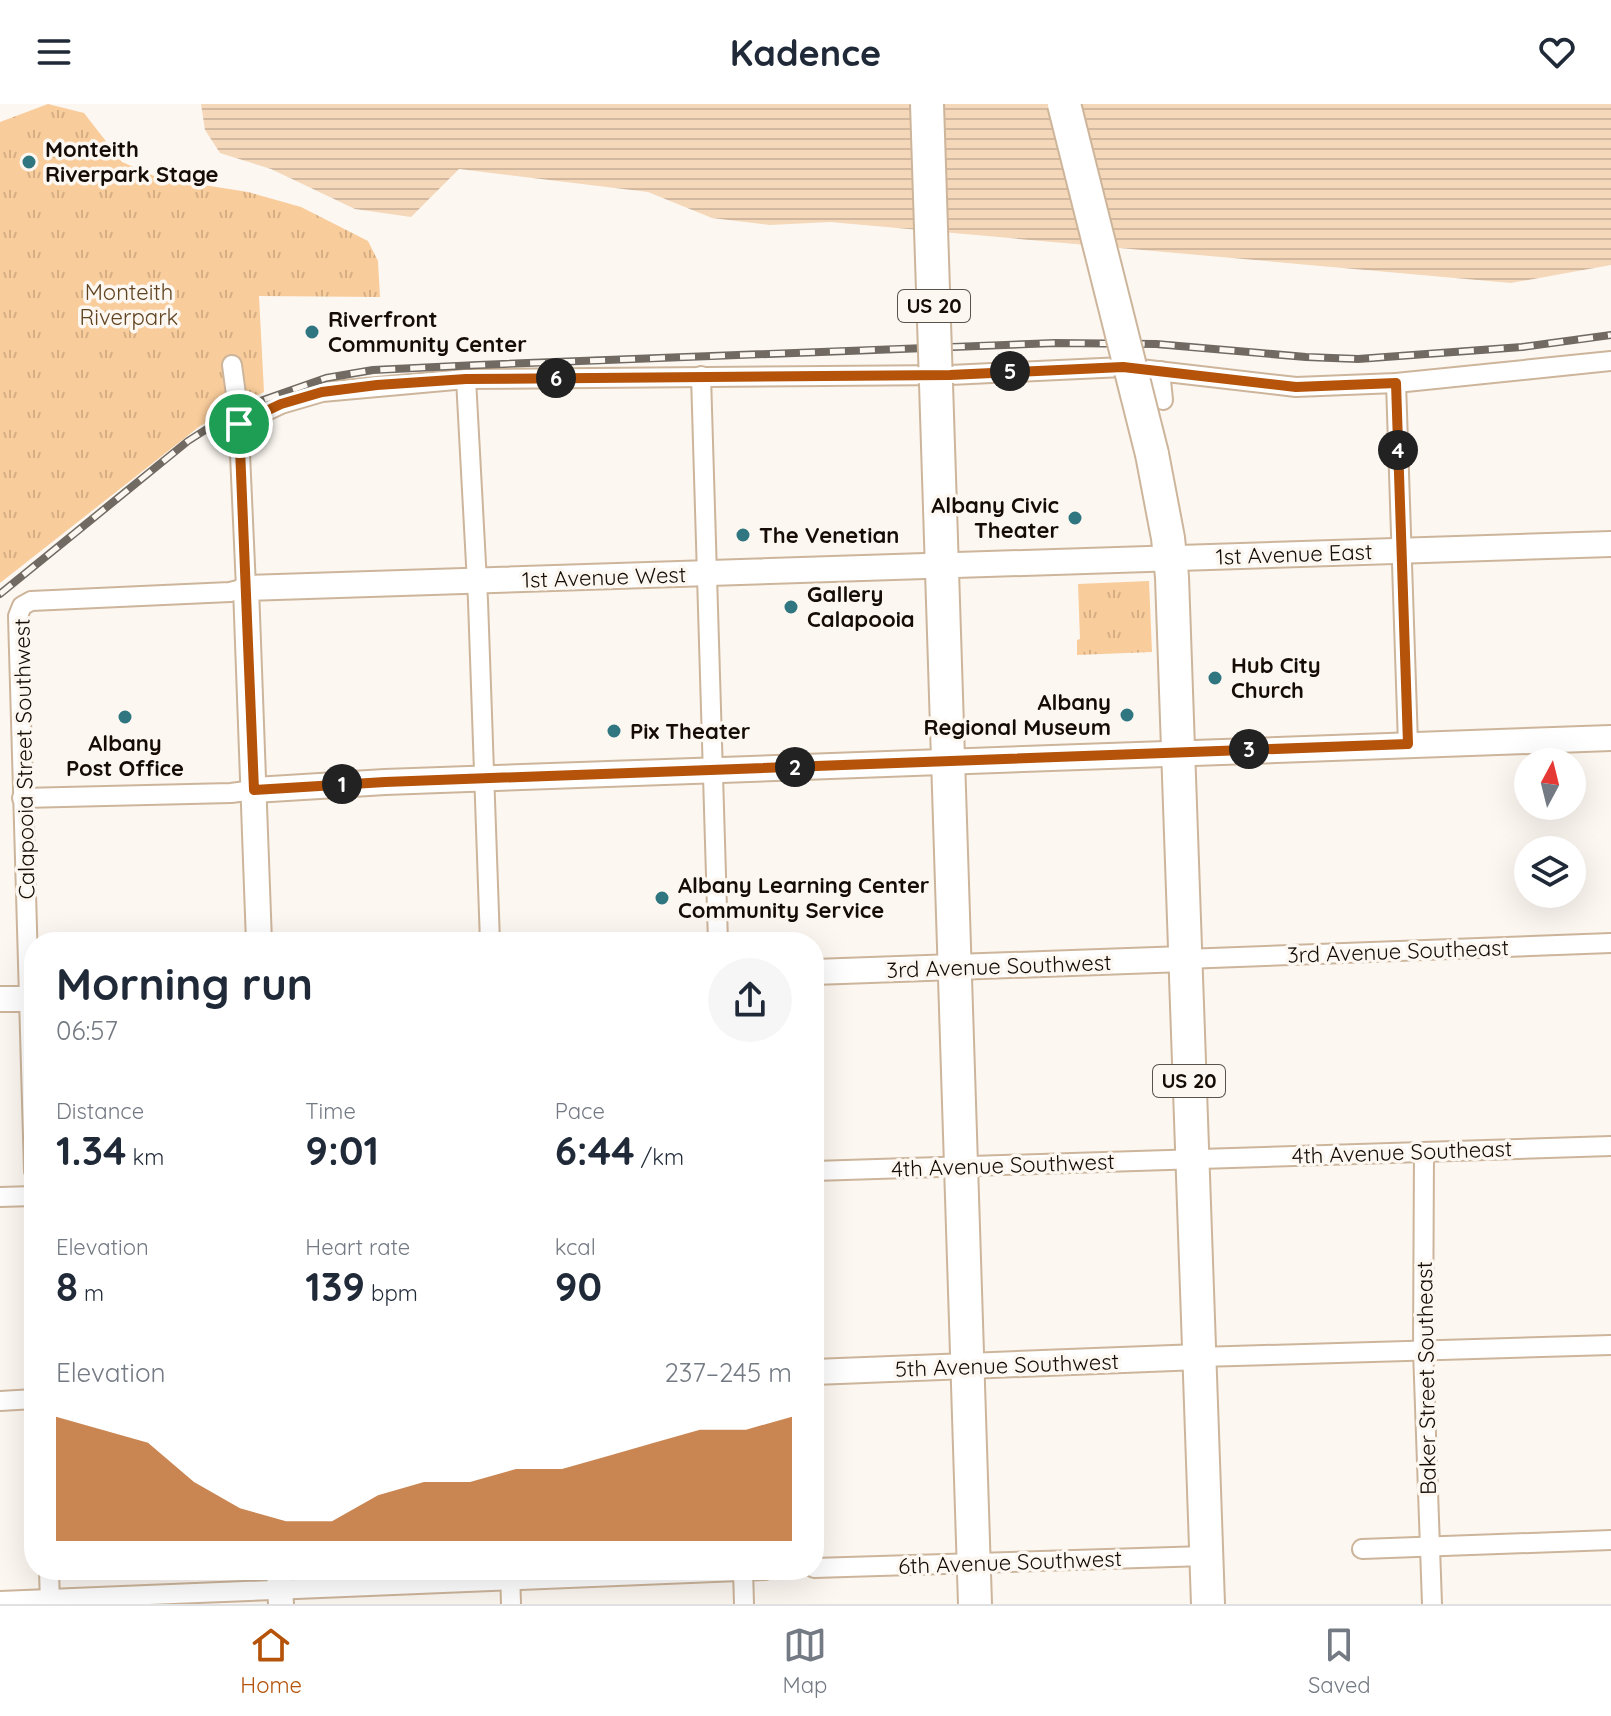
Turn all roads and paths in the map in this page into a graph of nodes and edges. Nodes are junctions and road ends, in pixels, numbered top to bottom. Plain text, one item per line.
1 (927, 104) edge
2 (1064, 104) edge
3 (1611, 361) edge
4 (232, 365) dead end
5 (1160, 371) junction
6 (701, 376) junction
7 (466, 379) junction
8 (1396, 383) junction
9 (1163, 400) dead end
10 (239, 424) junction
11 (1611, 544) edge
12 (1401, 551) junction
13 (1170, 558) junction
14 (942, 566) junction
15 (705, 574) junction
16 (476, 580) junction
17 (246, 588) junction
18 (39, 600) joint
19 (1611, 738) edge
20 (1408, 744) junction
21 (1178, 751) junction
22 (948, 762) junction
23 (712, 770) junction
24 (483, 780) junction
25 (254, 790) junction
26 (22, 798) junction
27 (28, 932) edge
28 (259, 932) edge
29 (490, 932) edge
30 (718, 932) edge
31 (1611, 943) edge
32 (1184, 959) junction
33 (954, 967) junction
34 (824, 972) edge
35 (0, 999) edge
36 (24, 999) edge
37 (1611, 1146) edge
38 (1424, 1153) junction
39 (1192, 1159) junction
40 (961, 1167) junction
41 (824, 1171) edge
42 (24, 1196) edge
43 (0, 1197) edge
44 (1611, 1345) edge
45 (1423, 1350) junction
46 (1199, 1357) junction
47 (968, 1367) junction
48 (824, 1372) edge
49 (24, 1400) edge
50 (0, 1401) edge
51 (1611, 1540) edge
52 (1430, 1547) junction
53 (1362, 1549) dead end
54 (1206, 1556) junction
55 (974, 1564) junction
56 (824, 1568) edge
57 (49, 1580) edge
58 (433, 1580) edge
59 (510, 1580) edge
60 (743, 1580) edge
61 (280, 1588) edge
62 (0, 1601) edge
63 (50, 1602) edge
64 (511, 1604) edge
65 (744, 1604) edge
66 (975, 1604) edge
67 (1208, 1604) edge
68 (1432, 1604) edge

1 - 14 highway, US 20, bridge
2 - 13 highway, US 20, bridge
3 - 8 street
4 - 10 street
5 - 6 street
5 - 8 street
5 - 9 street
6 - 7 street
6 - 15 street
7 - 10 street
7 - 16 street
8 - 12 street
10 - 17 street
11 - 12 street, 1st Avenue East
12 - 13 street, 1st Avenue East
12 - 20 street
13 - 14 street, 1st Avenue West
13 - 21 highway, US 20
14 - 15 street, 1st Avenue West
14 - 22 highway, US 20
15 - 16 street, 1st Avenue West
15 - 23 street
16 - 17 street, 1st Avenue West
16 - 24 street
17 - 18 street, 1st Avenue West
17 - 25 street
18 - 26 street, Calapooia Street Southwest
19 - 20 street
20 - 21 street
21 - 22 street
21 - 32 highway, US 20
22 - 23 street
22 - 33 highway, US 20
23 - 24 street
23 - 30 street
24 - 25 street
24 - 29 street
25 - 26 street
25 - 28 street
26 - 27 street, Calapooia Street Southwest
31 - 32 street, 3rd Avenue Southeast
32 - 33 street, 3rd Avenue Southwest
32 - 39 highway, US 20
33 - 34 street, 3rd Avenue Southwest
33 - 40 highway, US 20
35 - 36 street
37 - 38 street, 4th Avenue Southeast
38 - 39 street, 4th Avenue Southeast
38 - 45 street, Baker Street Southeast
39 - 40 street, 4th Avenue Southwest
39 - 46 highway, US 20
40 - 41 street, 4th Avenue Southwest
40 - 47 highway, US 20
42 - 43 street
44 - 45 street
45 - 46 street
45 - 52 street, Baker Street Southeast
46 - 47 street, 5th Avenue Southwest
46 - 54 highway, US 20
47 - 48 street, 5th Avenue Southwest
47 - 55 highway, US 20
49 - 50 street
51 - 52 street
52 - 53 street
52 - 68 street, Baker Street Southeast
54 - 55 street, 6th Avenue Southwest
54 - 67 highway, US 20
55 - 56 street, 6th Avenue Southwest
55 - 66 highway, US 20
57 - 63 street
58 - 61 street
59 - 64 street
60 - 65 street
61 - 63 street
62 - 63 street

